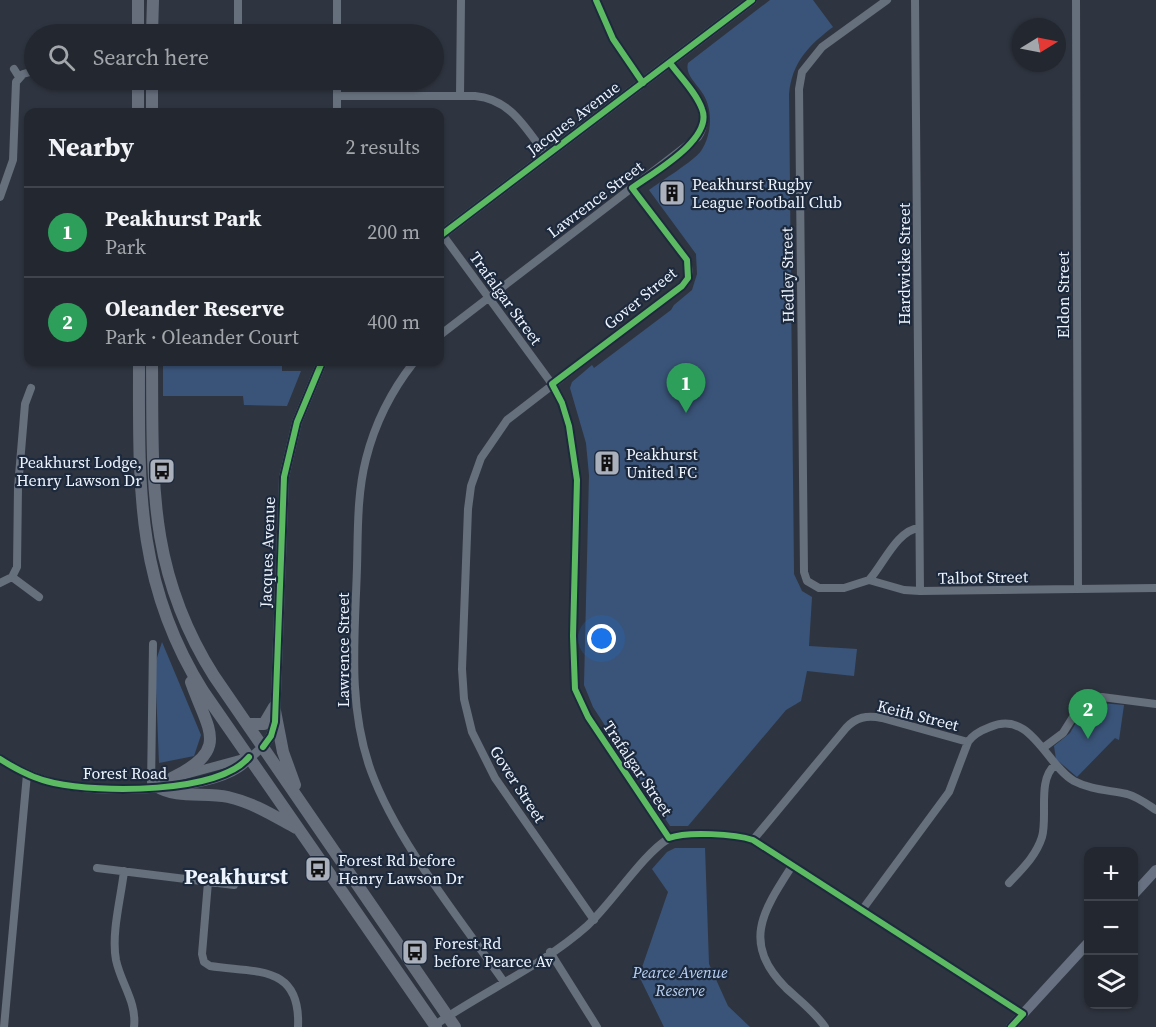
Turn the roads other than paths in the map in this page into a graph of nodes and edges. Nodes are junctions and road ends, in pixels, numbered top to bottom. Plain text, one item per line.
1 (138, 0) edge
2 (153, 0) edge
3 (238, 0) edge
4 (337, 0) edge
5 (461, 0) edge
6 (596, 0) edge
7 (752, 0) edge
8 (887, 0) edge
9 (915, 0) edge
10 (1076, 0) edge
11 (138, 24) edge
12 (152, 24) edge
13 (238, 24) edge
14 (337, 24) edge
15 (670, 63) junction
16 (14, 69) dead end
17 (24, 75) edge
18 (19, 77) junction
19 (643, 83) junction
20 (138, 90) edge
21 (152, 90) edge
22 (337, 90) edge
23 (337, 96) junction
24 (460, 96) junction
25 (138, 108) edge
26 (152, 108) edge
27 (337, 108) edge
28 (546, 155) junction
29 (632, 188) junction
30 (0, 197) edge
31 (444, 233) edge
32 (444, 239) edge
33 (488, 296) junction
34 (444, 332) edge
35 (139, 366) edge
36 (152, 366) edge
37 (320, 366) edge
38 (411, 366) edge
39 (552, 384) junction
40 (30, 388) dead end
41 (919, 528) junction
42 (12, 577) junction
43 (869, 580) junction
44 (0, 583) edge
45 (1156, 588) edge
46 (1078, 589) junction
47 (920, 591) junction
48 (39, 597) dead end
49 (153, 644) dead end
50 (181, 652) junction
51 (1156, 704) edge
52 (275, 707) junction
53 (247, 724) junction
54 (968, 742) junction
55 (263, 747) junction
56 (1043, 748) junction
57 (249, 757) junction
58 (0, 759) edge
59 (1055, 765) junction
60 (27, 774) junction
61 (172, 778) junction
62 (153, 786) junction
63 (305, 808) junction
64 (1156, 810) edge
65 (300, 830) junction
66 (669, 838) junction
67 (753, 840) junction
68 (792, 866) junction
69 (97, 868) dead end
70 (1156, 870) edge
71 (124, 871) junction
72 (208, 882) junction
73 (1009, 883) dead end
74 (234, 885) dead end
75 (1138, 890) edge
76 (862, 910) junction
77 (594, 920) junction
78 (1084, 948) edge
79 (550, 952) junction
80 (504, 982) junction
81 (1023, 1014) junction
82 (447, 1016) junction
83 (436, 1026) edge
84 (4, 1027) edge
85 (134, 1027) edge
86 (298, 1027) edge
87 (455, 1027) edge
88 (597, 1027) edge
89 (825, 1027) edge
90 (1011, 1027) edge

1 - 11 main road
2 - 12 main road
3 - 13 street
4 - 14 street
5 - 24 street
6 - 19 street
7 - 15 main road, Jacques Avenue
8 - 43 street, Hedley Street
9 - 41 street, Hardwicke Street
10 - 46 street, Eldon Street
15 - 19 main road, Jacques Avenue
15 - 29 street, Lawrence Street
16 - 18 street
17 - 18 street
18 - 30 street
19 - 28 main road, Jacques Avenue
20 - 25 main road
21 - 26 main road
22 - 23 street
23 - 24 street
23 - 27 street
24 - 28 street
28 - 31 main road, Jacques Avenue
29 - 33 street, Lawrence Street
29 - 39 street, Gover Street
32 - 33 street, Trafalgar Street
33 - 34 street, Lawrence Street
33 - 39 street, Trafalgar Street
35 - 50 main road
36 - 53 main road
37 - 52 main road, Jacques Avenue
38 - 80 street, Lawrence Street
39 - 66 street, Trafalgar Street
39 - 77 street, Gover Street
40 - 42 street
41 - 43 street
41 - 47 street, Hardwicke Street
42 - 44 street
42 - 48 street
43 - 47 street, Talbot Street
45 - 46 street, Talbot Street
46 - 47 street, Talbot Street
49 - 62 street
50 - 57 main road
50 - 61 main road
51 - 56 street
52 - 53 main road
52 - 55 main road, Jacques Avenue
52 - 63 main road
53 - 55 main road
54 - 56 street
54 - 67 street, Keith Street
54 - 76 street, Keith Street
55 - 57 street
55 - 63 main road
56 - 59 street
57 - 61 street, Forest Road
57 - 62 street, Forest Road
57 - 65 main road
58 - 60 street, Forest Road
59 - 64 street
59 - 73 street
60 - 62 street, Forest Road
60 - 84 street
61 - 62 street, Forest Road
62 - 65 main road
63 - 82 main road
65 - 83 main road
66 - 67 street, Trafalgar Street
66 - 77 street
67 - 68 street, Trafalgar Street
68 - 76 street, Trafalgar Street
68 - 89 street
69 - 71 street
70 - 75 main road
71 - 72 street
71 - 85 street
72 - 74 street
72 - 86 street
76 - 81 street, Trafalgar Street
77 - 79 street
78 - 81 main road
79 - 80 street
79 - 88 street
80 - 82 street
81 - 90 main road
82 - 83 street
82 - 87 main road

